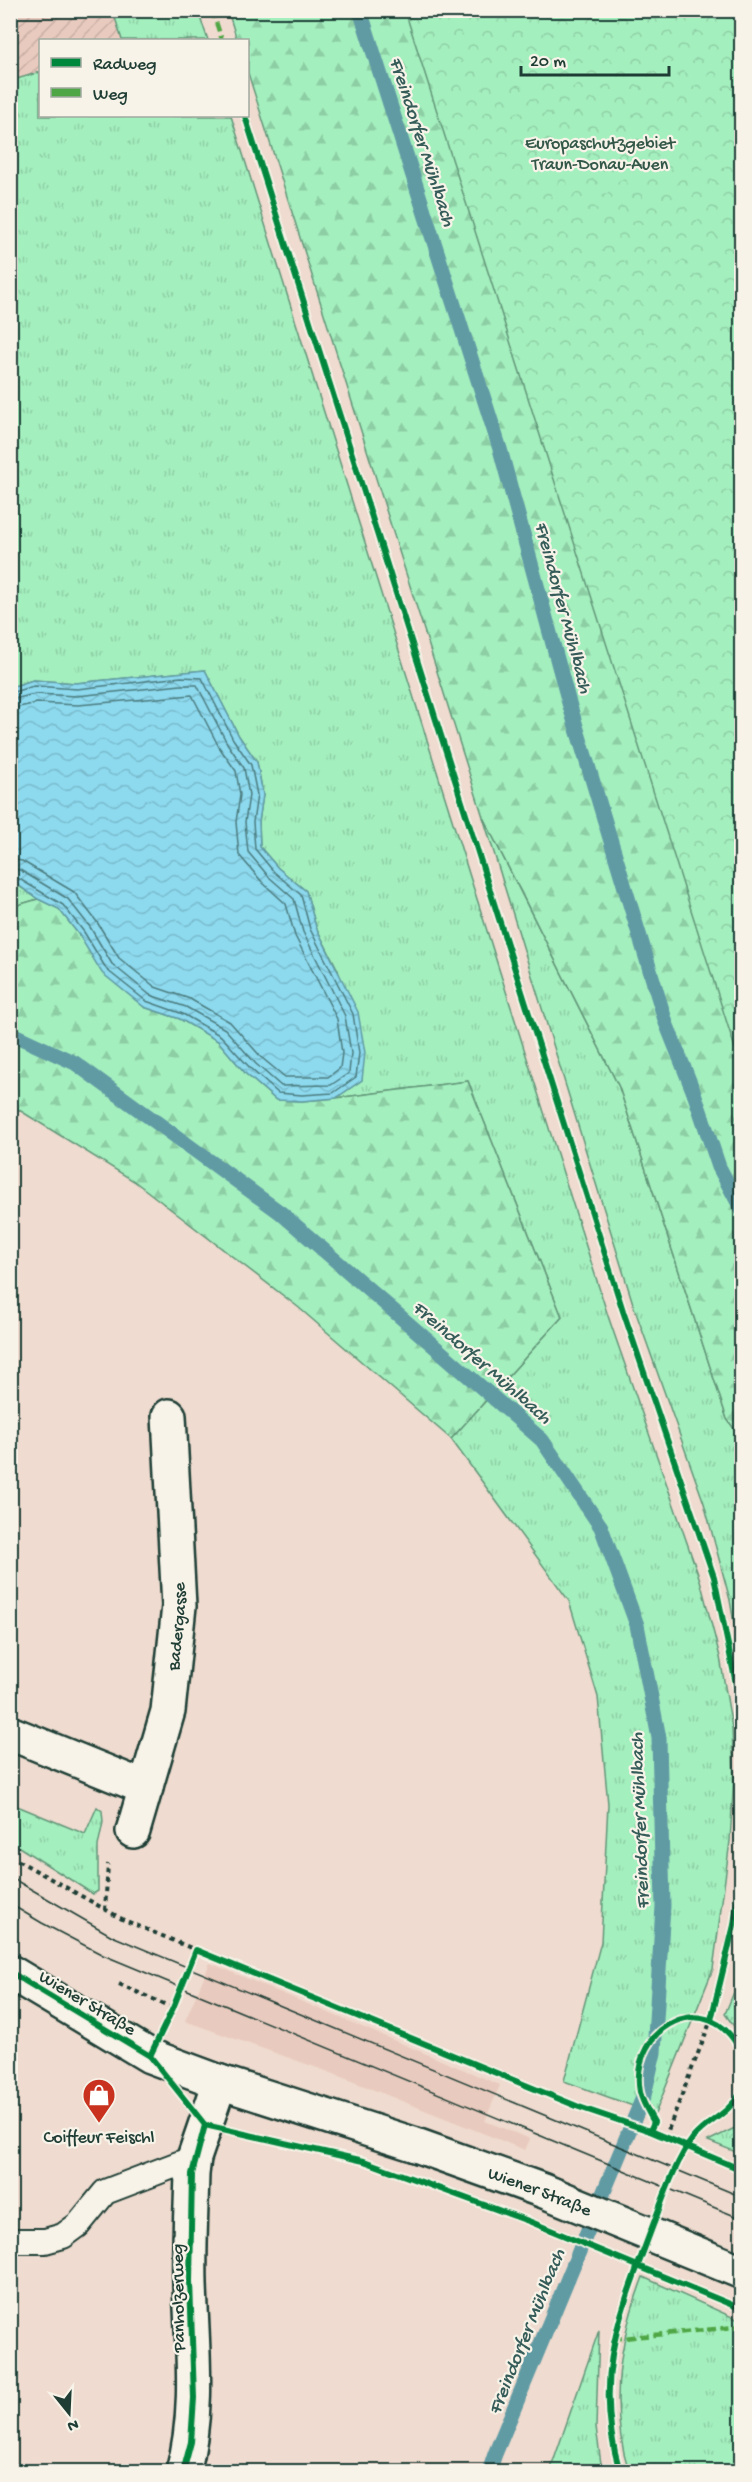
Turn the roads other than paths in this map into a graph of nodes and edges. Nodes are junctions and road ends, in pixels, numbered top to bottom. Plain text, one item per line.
1 (170, 1416) dead end
2 (10, 1733) edge
3 (146, 1788) junction
4 (133, 1831) dead end
5 (10, 1972) edge
6 (220, 2082) junction
7 (194, 2158) junction
8 (10, 2241) edge
9 (741, 2272) edge
10 (183, 2472) edge

1 - 3 street, Badergasse
2 - 3 street
3 - 4 street, Badergasse
5 - 6 street, Wiener Straße
6 - 7 street, Panholzerweg
6 - 9 street, Wiener Straße
7 - 8 lane
7 - 10 street, Panholzerweg

